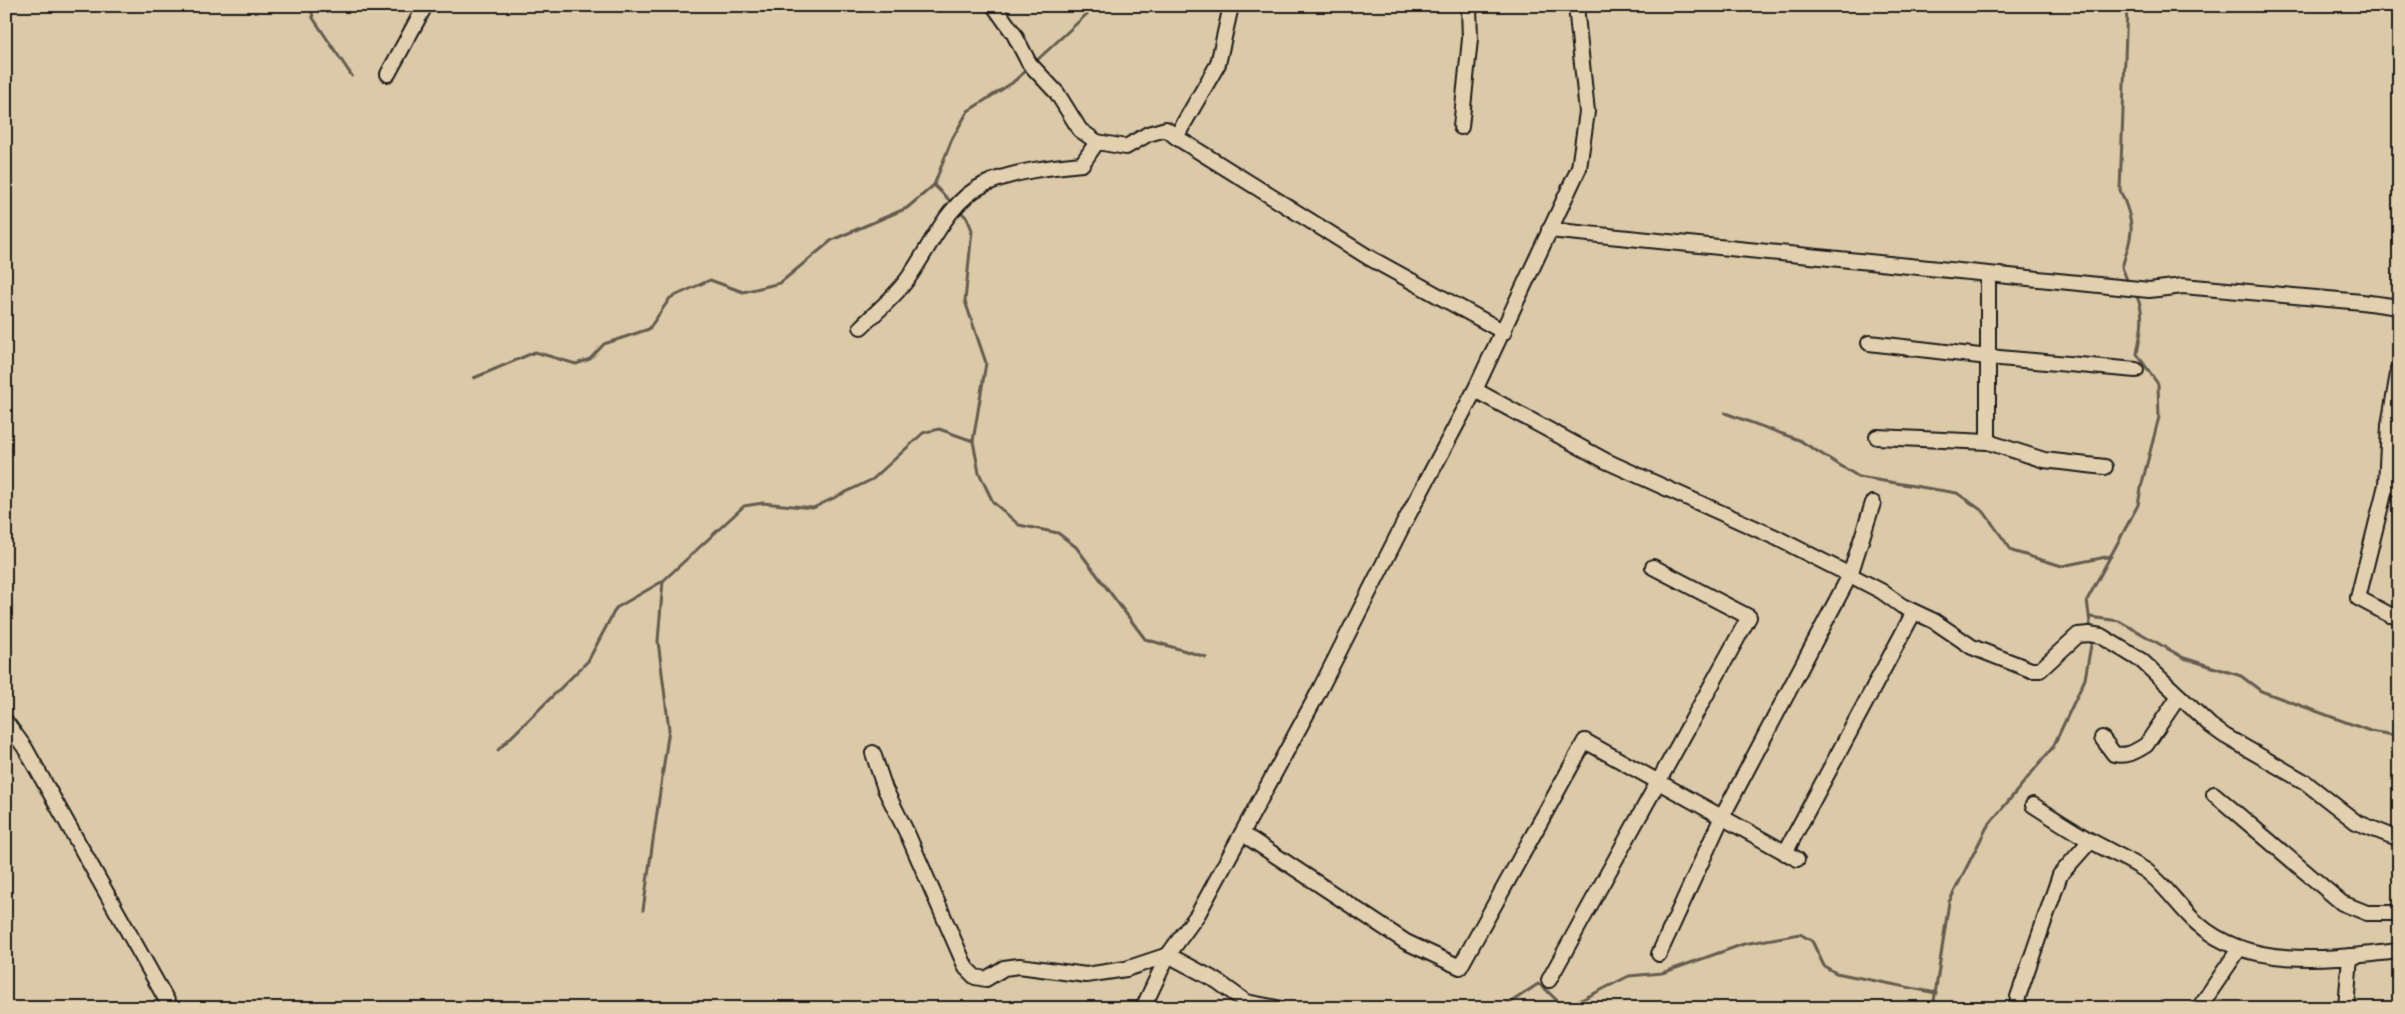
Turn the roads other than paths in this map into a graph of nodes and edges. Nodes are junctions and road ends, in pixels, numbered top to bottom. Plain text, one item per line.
1 (425, 6) edge
2 (994, 6) edge
3 (1231, 6) edge
4 (1469, 6) edge
5 (1576, 6) edge
6 (388, 74) dead end
7 (1461, 127) dead end
8 (1176, 137) junction
9 (1097, 142) junction
10 (1549, 230) junction
11 (1988, 274) junction
12 (2399, 307) edge
13 (861, 327) dead end
14 (1504, 332) junction
15 (1869, 344) dead end
16 (1988, 357) junction
17 (2399, 368) edge
18 (2136, 370) dead end
19 (1475, 390) junction
20 (1877, 437) dead end
21 (1988, 442) junction
22 (2105, 467) dead end
23 (2392, 487) edge
24 (1873, 503) dead end
25 (1653, 567) dead end
26 (1850, 575) junction
27 (1914, 612) junction
28 (2399, 616) edge
29 (2179, 696) junction
30 (6, 722) edge
31 (2102, 738) dead end
32 (873, 753) dead end
33 (1657, 781) junction
34 (2214, 794) dead end
35 (2033, 805) dead end
36 (1722, 817) junction
37 (1242, 834) junction
38 (2399, 839) edge
39 (2090, 841) junction
40 (2399, 913) edge
41 (2239, 949) junction
42 (2399, 951) edge
43 (1658, 954) dead end
44 (1168, 955) junction
45 (2350, 956) junction
46 (1549, 980) dead end
47 (171, 1008) edge
48 (1143, 1008) edge
49 (1277, 1008) edge
50 (2017, 1008) edge
51 (2199, 1008) edge
52 (2346, 1008) edge

1 - 6 street
2 - 9 street
3 - 8 street
4 - 7 street
5 - 10 street
8 - 9 street
8 - 14 street
9 - 13 street
10 - 11 street
10 - 14 street
11 - 12 street
11 - 16 street
14 - 19 street
15 - 16 street
16 - 18 street
16 - 21 street
17 - 23 street
19 - 26 street
19 - 37 street
20 - 21 street
21 - 22 street
23 - 28 street
24 - 26 street
25 - 33 street
26 - 27 street
26 - 36 street
27 - 29 street
27 - 36 street
29 - 31 street
29 - 38 street
30 - 47 street
32 - 44 street
33 - 36 street
33 - 37 street
33 - 46 street
34 - 40 street
35 - 39 street
36 - 43 street
37 - 44 street
39 - 41 street
39 - 50 street
41 - 45 street
41 - 51 street
42 - 45 street
44 - 48 street
44 - 49 street
45 - 52 street

